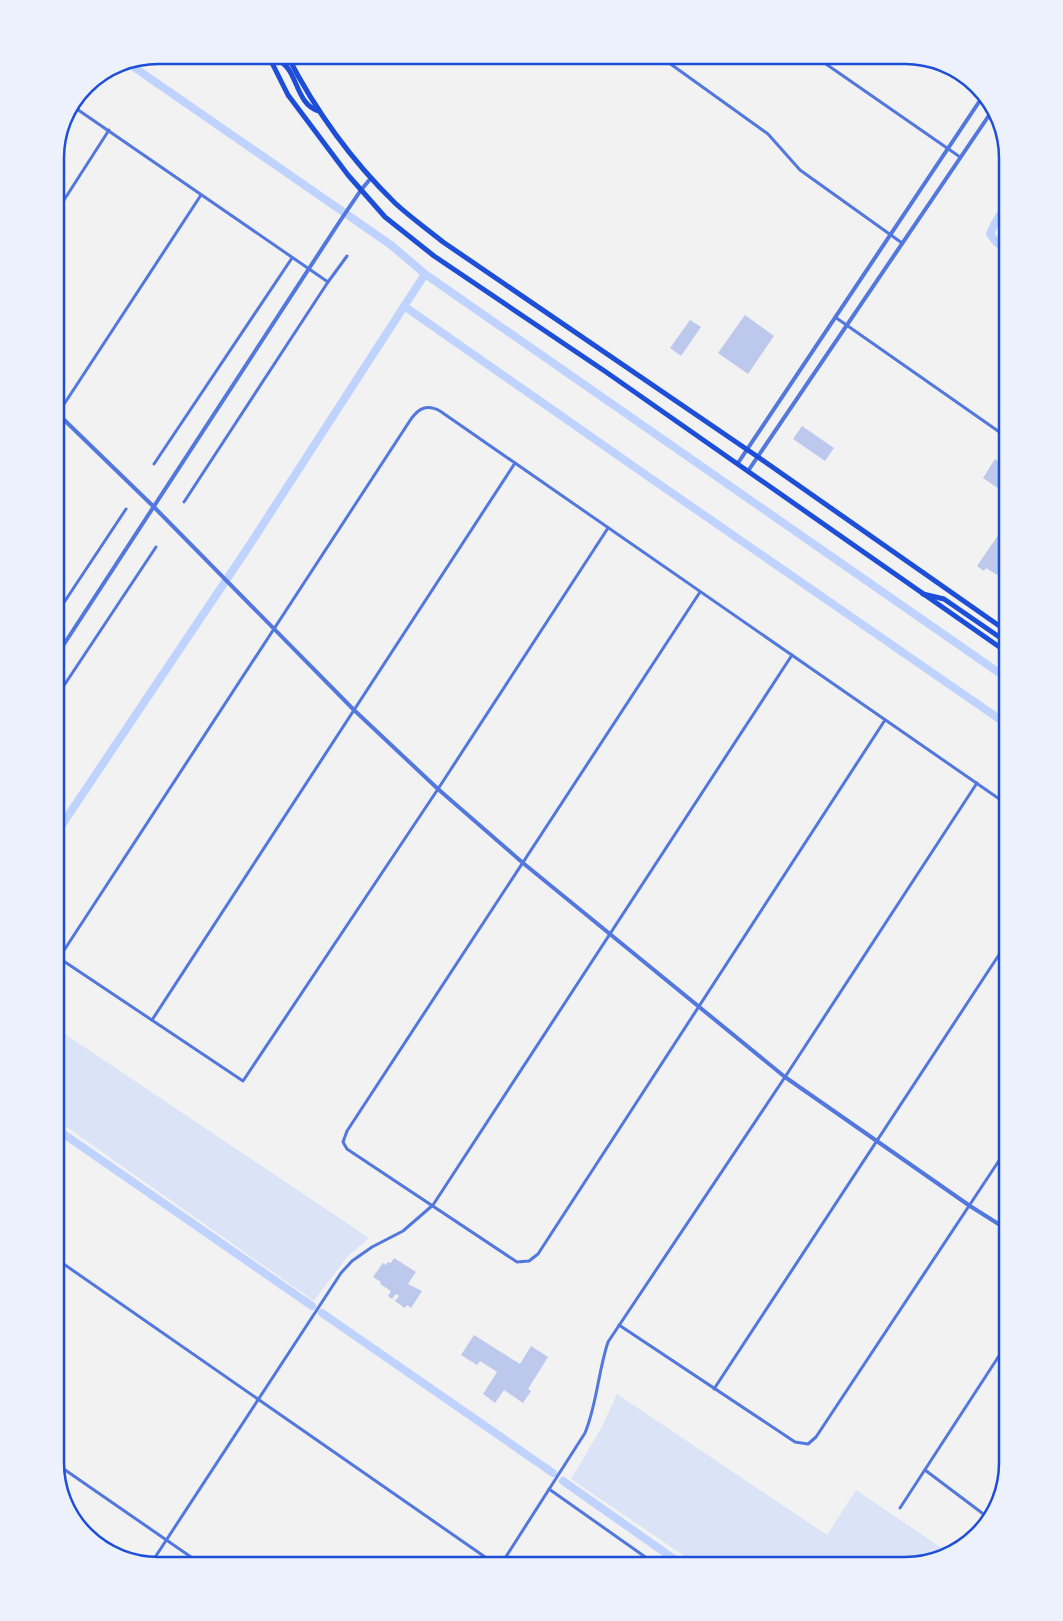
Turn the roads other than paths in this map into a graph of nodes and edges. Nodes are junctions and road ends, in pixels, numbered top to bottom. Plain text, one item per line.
1 (272, 64) edge
2 (283, 64) edge
3 (292, 64) edge
4 (671, 64) edge
5 (826, 64) edge
6 (980, 100) edge
7 (77, 110) edge
8 (319, 111) junction
9 (989, 115) edge
10 (109, 130) junction
11 (947, 148) junction
12 (960, 157) junction
13 (371, 178) junction
14 (361, 190) junction
15 (201, 195) junction
16 (64, 200) edge
17 (890, 235) junction
18 (902, 243) junction
19 (347, 256) dead end
20 (292, 258) junction
21 (309, 270) junction
22 (328, 282) junction
23 (834, 317) junction
24 (846, 325) junction
25 (64, 401) edge
26 (64, 419) edge
27 (999, 432) edge
28 (747, 450) junction
29 (758, 457) junction
30 (516, 463) junction
31 (738, 463) junction
32 (154, 464) dead end
33 (748, 471) junction
34 (184, 502) dead end
35 (154, 507) junction
36 (126, 509) dead end
37 (608, 528) junction
38 (156, 547) dead end
39 (700, 592) junction
40 (920, 593) junction
41 (64, 602) edge
42 (999, 626) edge
43 (273, 629) junction
44 (999, 637) edge
45 (64, 644) edge
46 (999, 648) edge
47 (792, 655) junction
48 (64, 685) edge
49 (354, 710) junction
50 (885, 720) junction
51 (977, 783) junction
52 (438, 789) junction
53 (999, 799) edge
54 (523, 864) junction
55 (610, 936) junction
56 (64, 950) edge
57 (999, 955) edge
58 (64, 961) edge
59 (698, 1006) junction
60 (152, 1020) junction
61 (786, 1077) junction
62 (877, 1142) junction
63 (999, 1161) edge
64 (433, 1205) junction
65 (970, 1206) junction
66 (999, 1224) edge
67 (64, 1264) edge
68 (620, 1325) junction
69 (999, 1356) edge
70 (714, 1389) junction
71 (258, 1400) junction
72 (64, 1470) edge
73 (925, 1470) junction
74 (549, 1490) junction
75 (900, 1508) dead end
76 (984, 1515) edge
77 (167, 1540) junction
78 (155, 1557) edge
79 (191, 1557) edge
80 (486, 1557) edge
81 (505, 1557) edge
82 (645, 1557) edge

1 - 14 highway
2 - 8 highway
3 - 8 highway
4 - 17 street
5 - 11 street
6 - 11 street
7 - 10 street
8 - 13 highway
9 - 12 street
10 - 15 street
10 - 16 street
11 - 12 street
11 - 17 street
12 - 18 street
13 - 14 street
13 - 28 highway
14 - 21 street
14 - 31 highway
15 - 20 street
15 - 25 street
17 - 18 street
17 - 23 street
18 - 24 street
19 - 22 street
20 - 21 street
20 - 32 street
21 - 22 street
21 - 35 street
22 - 34 street
23 - 24 street
23 - 28 street
24 - 27 street
24 - 29 street
26 - 35 street
28 - 29 highway
28 - 31 street
29 - 33 street
29 - 42 highway
30 - 37 street
30 - 43 street
30 - 49 street
31 - 33 highway
33 - 40 highway
35 - 43 street
35 - 45 street
36 - 41 street
37 - 39 street
37 - 52 street
38 - 48 street
39 - 47 street
39 - 54 street
40 - 44 highway
40 - 46 highway
43 - 49 street
43 - 56 street
47 - 50 street
47 - 55 street
49 - 52 street
49 - 60 street
50 - 51 street
50 - 59 street
51 - 53 street
51 - 61 street
52 - 54 street
52 - 60 street
54 - 55 street
54 - 64 street
55 - 59 street
55 - 64 street
57 - 62 street
58 - 60 street
59 - 61 street
59 - 64 street
61 - 62 street
61 - 68 street
62 - 65 street
62 - 70 street
63 - 65 street
64 - 71 street
65 - 66 street
65 - 70 street
67 - 71 street
68 - 70 street
68 - 74 street
69 - 73 street
71 - 77 street
71 - 80 street
72 - 77 street
73 - 75 street
73 - 76 street
74 - 81 street
74 - 82 street
77 - 78 street
77 - 79 street

